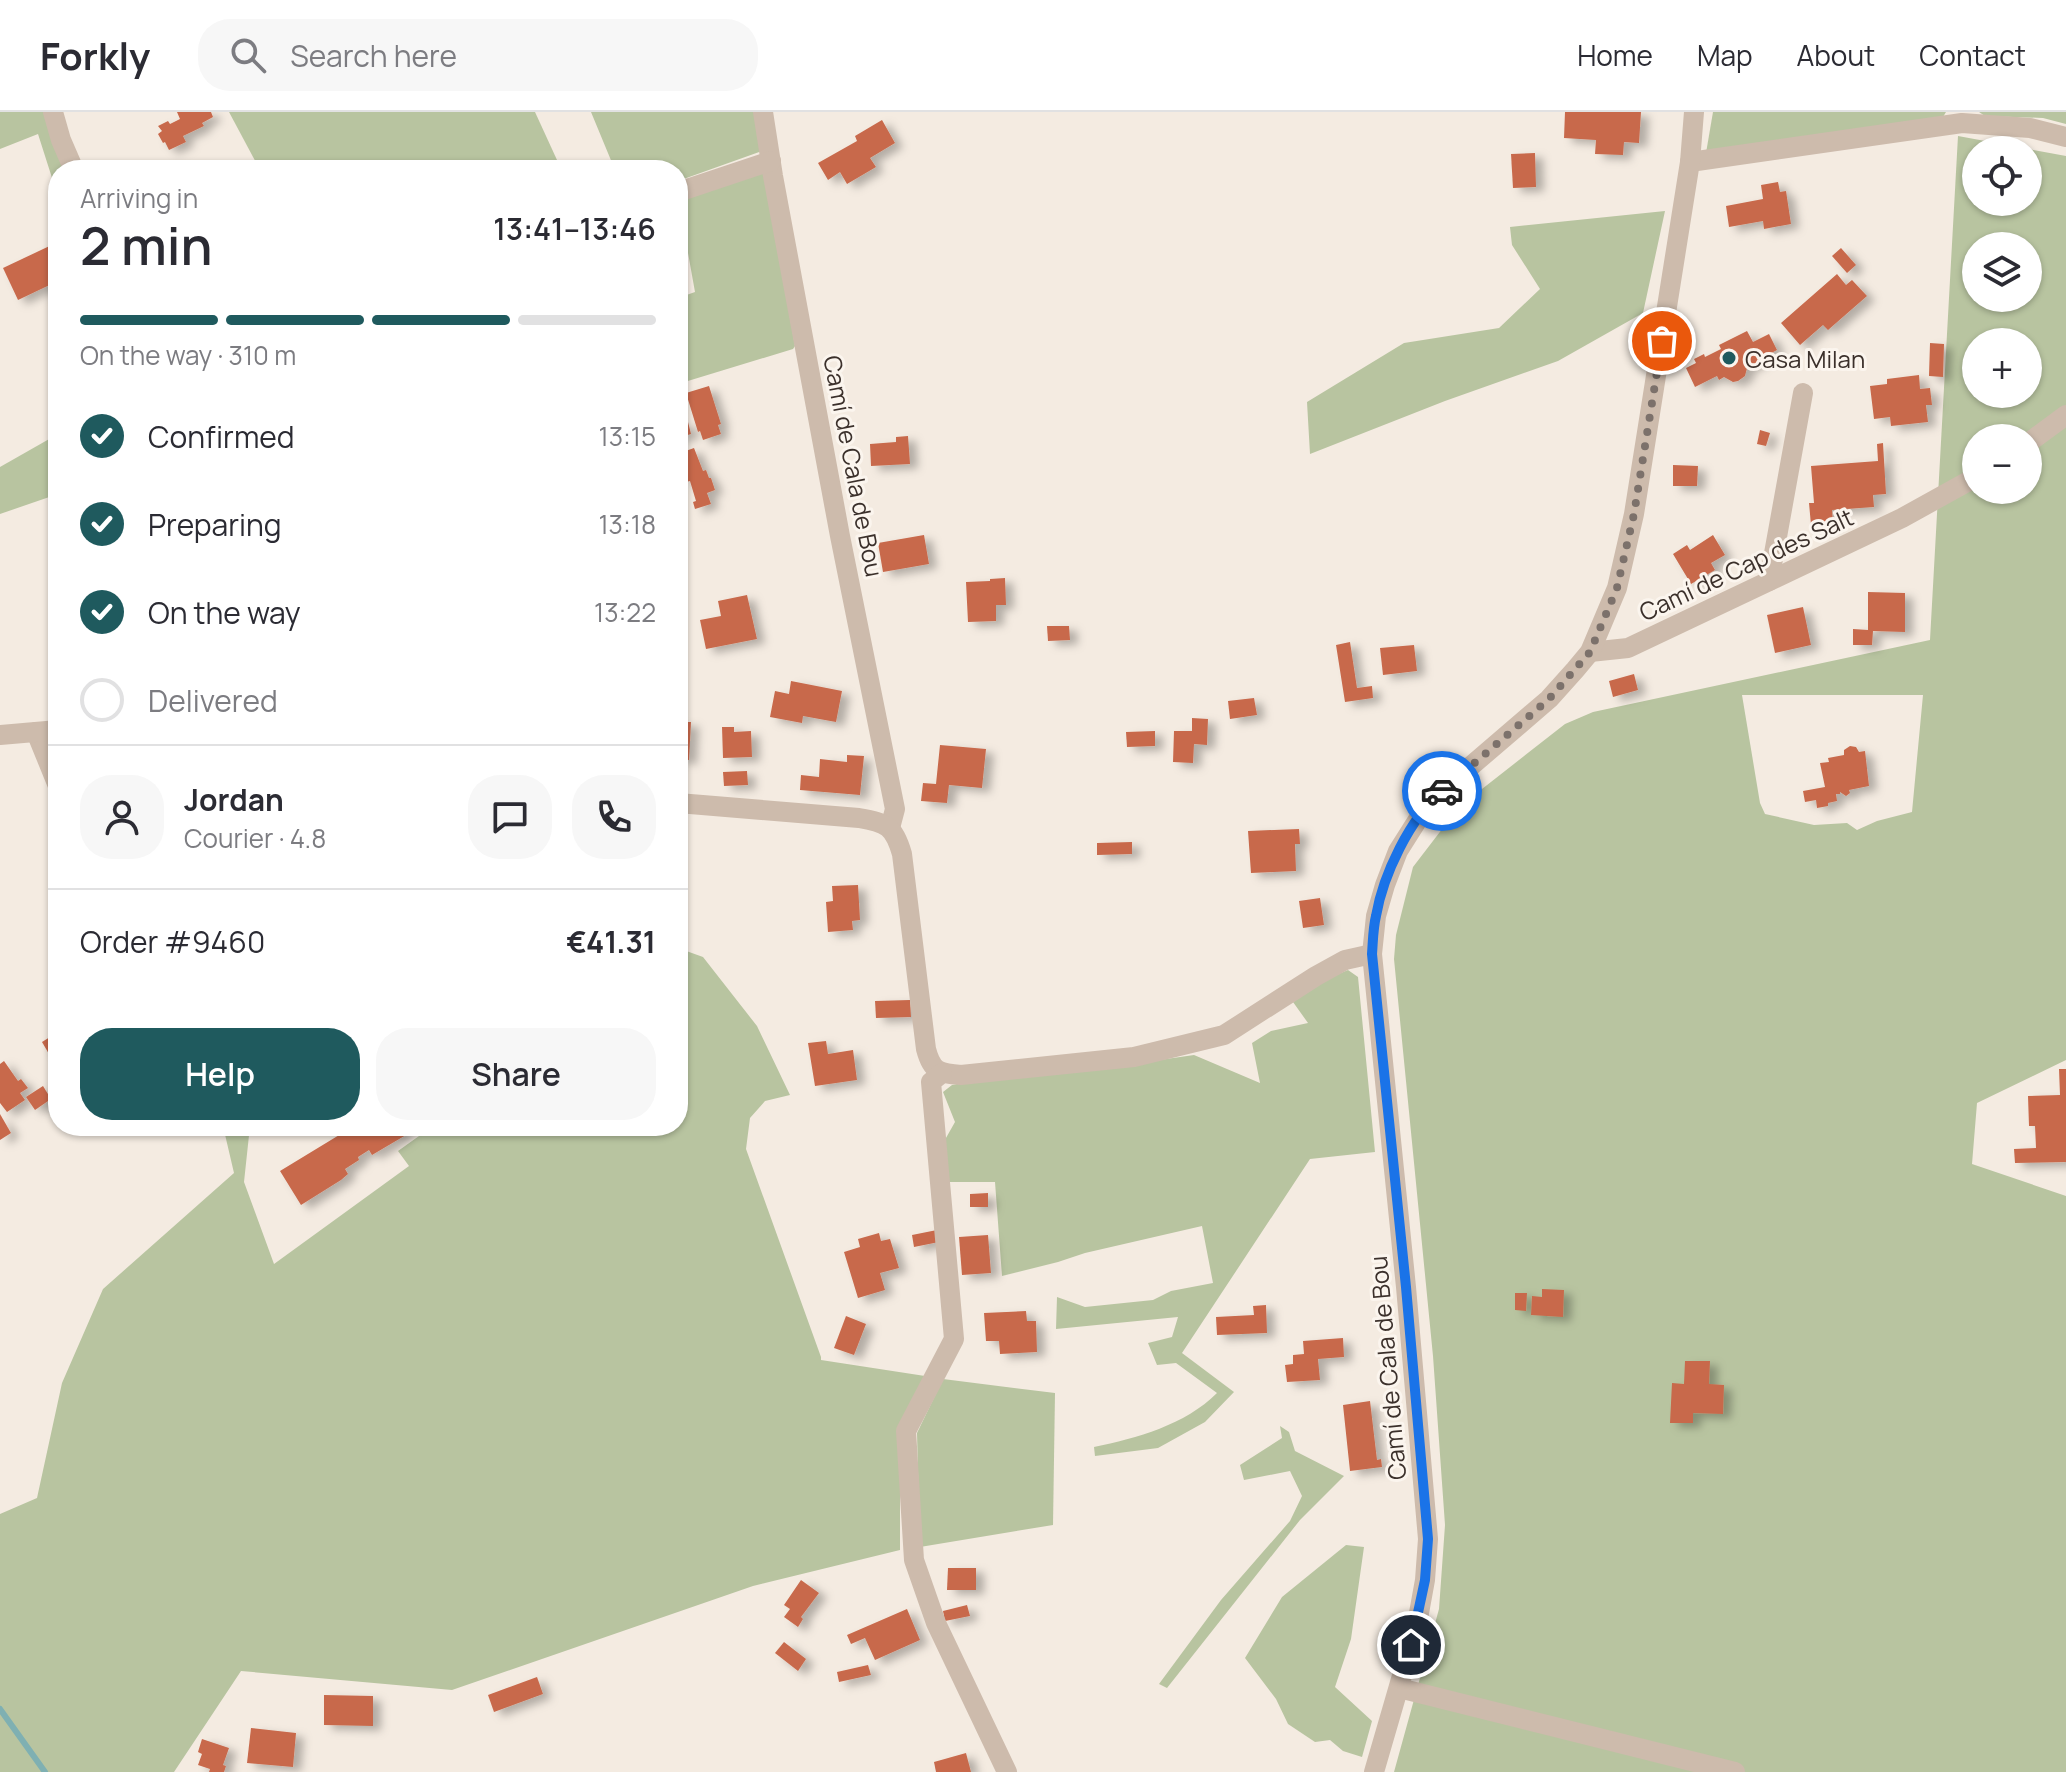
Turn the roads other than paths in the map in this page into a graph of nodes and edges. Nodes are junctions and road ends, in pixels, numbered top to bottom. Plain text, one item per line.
1 (53, 112) edge
2 (763, 112) edge
3 (1694, 112) edge
4 (1962, 118) edge
5 (2066, 137) edge
6 (70, 160) edge
7 (771, 161) junction
8 (1690, 162) junction
9 (688, 189) edge
10 (1803, 393) dead end
11 (2066, 415) edge
12 (2042, 433) edge
13 (1962, 485) edge
14 (1769, 581) junction
15 (1590, 652) junction
16 (48, 731) edge
17 (36, 732) junction
18 (0, 735) edge
19 (48, 761) edge
20 (688, 804) edge
21 (890, 828) junction
22 (1372, 954) junction
23 (942, 1073) junction
24 (1399, 1688) junction
25 (1007, 1772) edge
26 (1374, 1772) edge
27 (1735, 1772) edge

1 - 6 street
2 - 7 street, Camí de Cala de Bou
3 - 8 street
4 - 5 street
4 - 8 street
7 - 9 street
7 - 21 street, Camí de Cala de Bou
8 - 15 street
10 - 14 street
11 - 12 street
13 - 14 street, Camí de Cap des Salt
14 - 15 street, Camí de Cap des Salt
15 - 22 street
16 - 17 street
17 - 18 street
17 - 19 street
20 - 21 street
21 - 23 street
22 - 23 street
22 - 24 street, Camí de Cala de Bou
23 - 25 street
24 - 26 street, Camí de Cala de Bou
24 - 27 street

